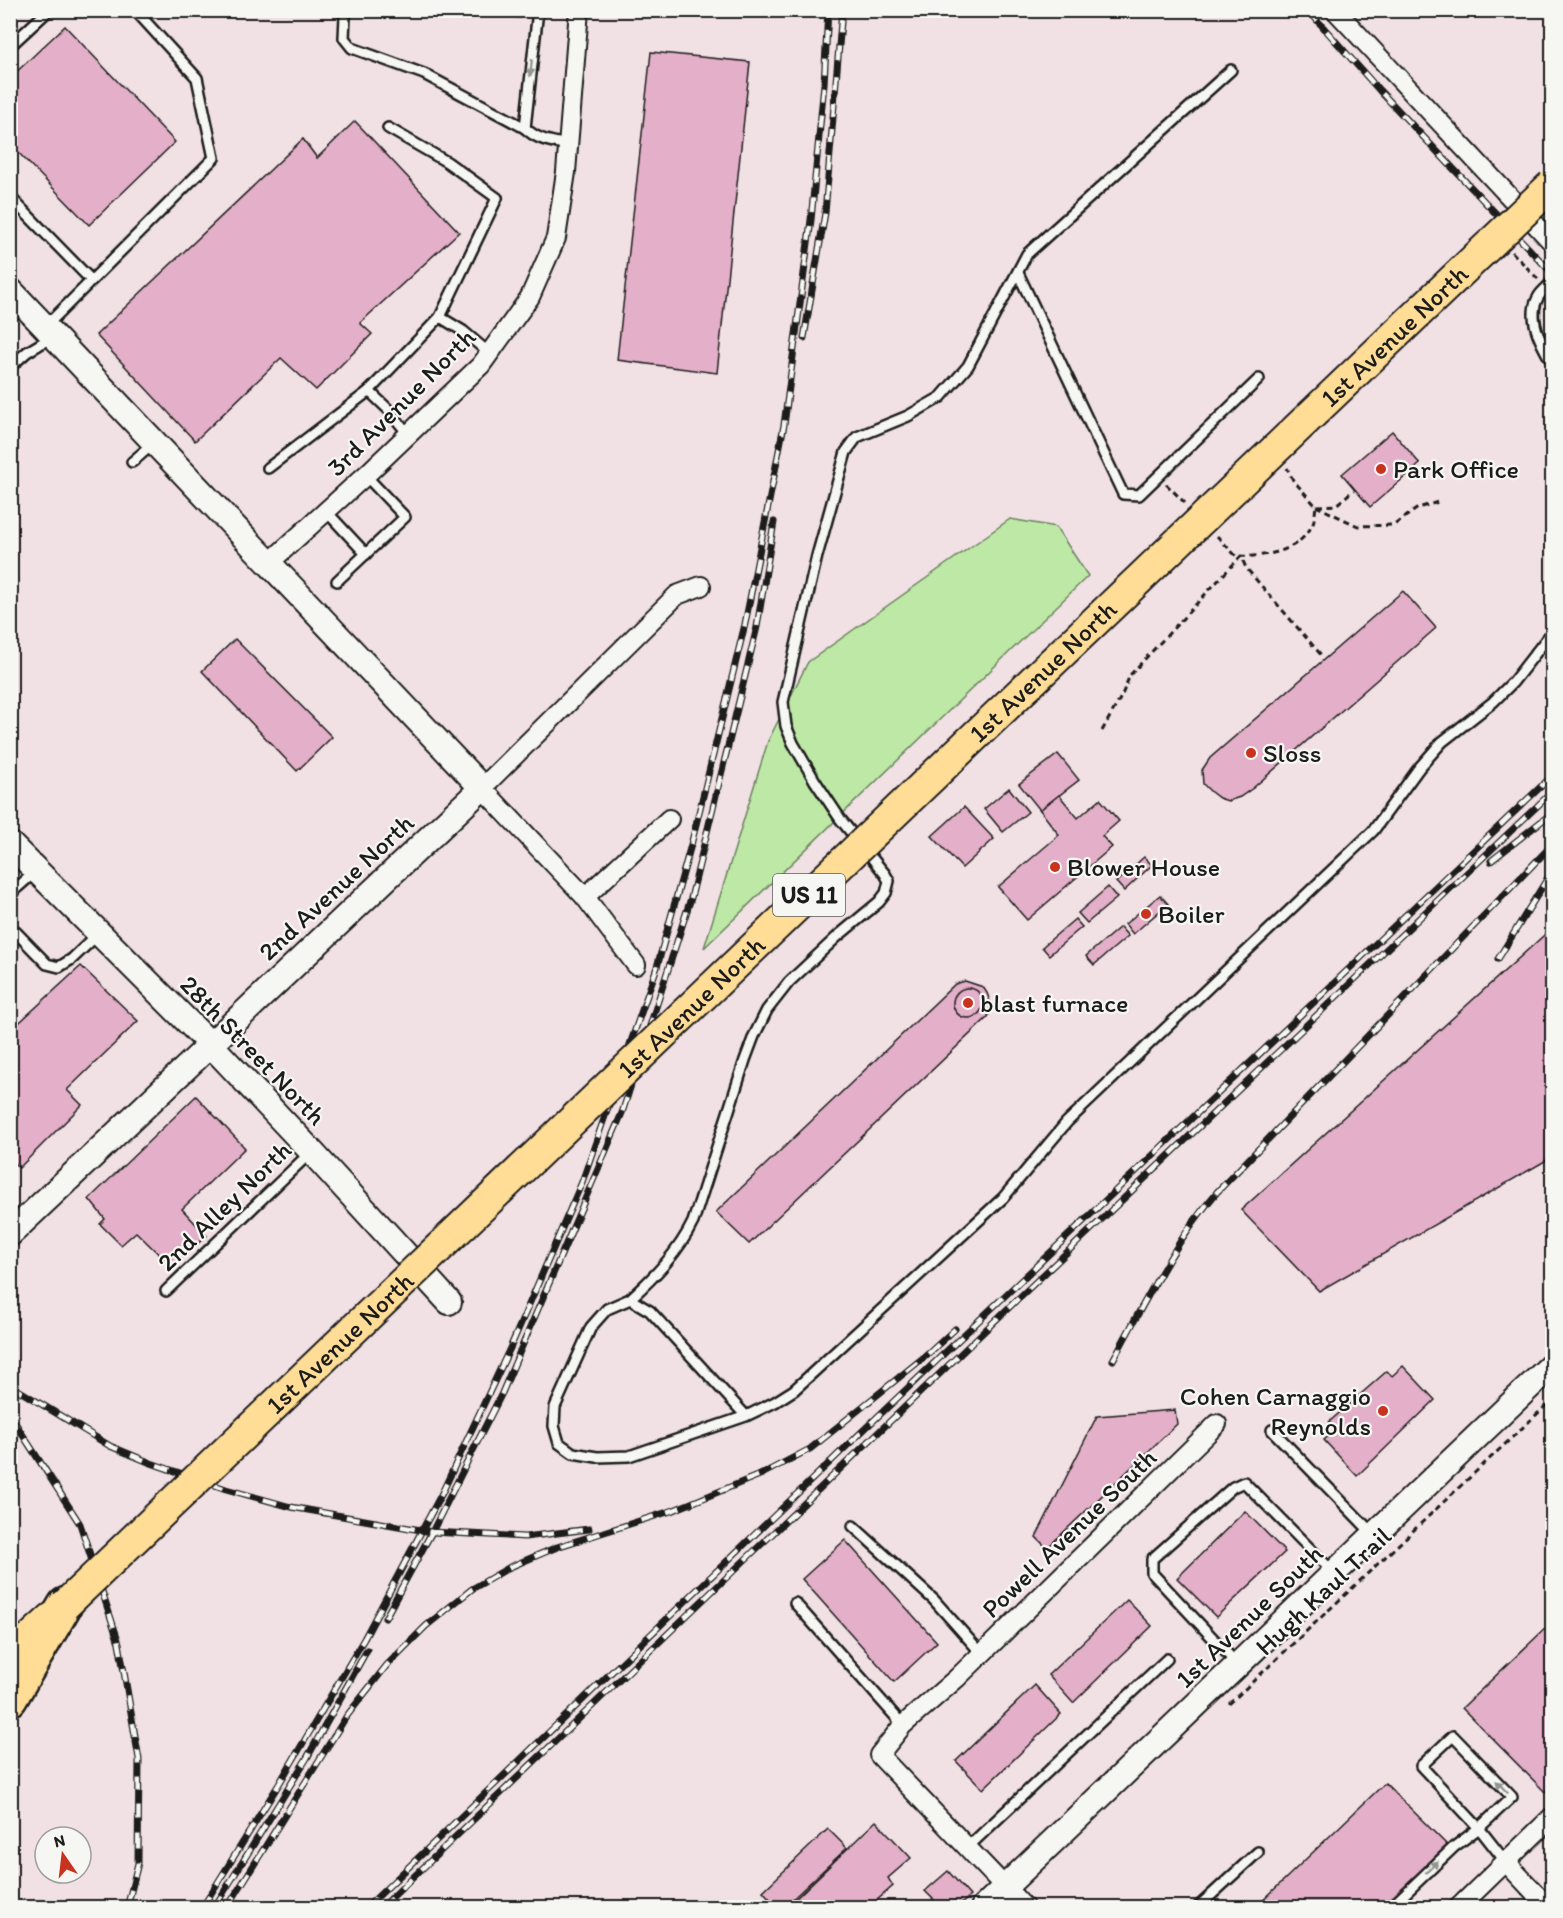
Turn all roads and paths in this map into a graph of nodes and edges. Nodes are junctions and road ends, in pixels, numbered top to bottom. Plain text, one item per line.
1 (49, 10) edge
2 (135, 10) edge
3 (349, 10) edge
4 (538, 10) edge
5 (579, 10) edge
6 (1335, 10) edge
7 (10, 46) edge
8 (1231, 70) dead end
9 (388, 128) dead end
10 (525, 128) junction
11 (568, 146) junction
12 (1552, 185) edge
13 (10, 196) edge
14 (1552, 242) edge
15 (1017, 273) junction
16 (91, 280) junction
17 (1552, 282) edge
18 (10, 290) edge
19 (440, 317) junction
20 (50, 331) junction
21 (489, 353) junction
22 (1552, 362) edge
23 (10, 367) edge
24 (1259, 379) dead end
25 (369, 391) junction
26 (408, 434) junction
27 (154, 442) junction
28 (132, 462) dead end
29 (268, 468) dead end
30 (365, 475) junction
31 (1355, 489) dead end
32 (1438, 502) dead end
33 (326, 511) junction
34 (366, 554) junction
35 (269, 563) junction
36 (337, 581) dead end
37 (701, 586) dead end
38 (1552, 632) edge
39 (1322, 656) dead end
40 (1102, 731) dead end
41 (482, 788) junction
42 (669, 819) dead end
43 (10, 844) edge
44 (37, 870) junction
45 (10, 894) edge
46 (585, 897) junction
47 (10, 926) edge
48 (99, 933) junction
49 (636, 965) dead end
50 (211, 1045) junction
51 (311, 1151) junction
52 (10, 1234) edge
53 (165, 1292) dead end
54 (630, 1299) junction
55 (449, 1302) dead end
56 (1552, 1365) edge
57 (1552, 1401) edge
58 (746, 1416) junction
59 (1217, 1424) dead end
60 (1272, 1430) dead end
61 (853, 1526) dead end
62 (1374, 1536) junction
63 (1335, 1574) junction
64 (795, 1603) dead end
65 (65, 1605) joint
66 (982, 1654) junction
67 (1167, 1659) dead end
68 (17, 1660) edge
69 (1239, 1665) junction
70 (10, 1699) edge
71 (1229, 1704) dead end
72 (903, 1725) junction
73 (1552, 1817) edge
74 (1479, 1828) junction
75 (968, 1847) junction
76 (1258, 1852) dead end
77 (1506, 1861) junction
78 (1006, 1886) junction
79 (983, 1908) edge
80 (1025, 1908) edge
81 (1197, 1908) edge
82 (1390, 1908) edge
83 (1458, 1908) edge
84 (1549, 1908) edge

1 - 7 lane
2 - 16 lane
3 - 10 lane
4 -> 10 lane
5 - 11 street, 3rd Avenue North
6 - 14 street
8 - 15 lane
9 - 19 lane
10 - 11 lane
11 - 21 street, 3rd Avenue North
12 - 65 main road, 1st Avenue North / US 11, bridge
13 - 16 lane
15 - 24 lane
15 - 54 lane
16 - 20 lane
17 - 22 lane
18 - 20 street
19 - 21 lane
19 - 25 lane
20 - 23 lane
20 - 27 street
21 - 26 street, 3rd Avenue North
25 - 26 lane
25 - 29 lane
26 - 30 street, 3rd Avenue North
27 - 28 lane
27 - 35 street
30 - 33 street, 3rd Avenue North
30 - 34 lane
31 - 32 path
33 - 34 lane
33 - 35 street, 3rd Avenue North
34 - 36 lane
35 - 41 street
37 - 41 street, 2nd Avenue North
38 - 58 lane
39 - 40 path
41 - 46 street
41 - 50 street, 2nd Avenue North
42 - 46 street
43 - 44 street, 28th Street North
44 - 45 lane
44 - 48 street, 28th Street North
46 - 49 street
47 - 48 lane
48 - 50 street, 28th Street North
50 - 51 street, 28th Street North
50 - 52 street, 2nd Avenue North
51 - 53 lane, 2nd Alley North
51 - 55 street, 28th Street North
54 - 58 lane
54 - 58 lane
56 - 62 street, 1st Avenue South
57 - 71 path, Hugh Kaul Trail
59 - 66 street, Powell Avenue South
60 - 62 lane
61 - 66 lane
62 - 63 street, 1st Avenue South
63 - 69 street, 1st Avenue South
63 - 69 lane
64 - 72 lane
65 - 68 highway
66 - 72 street, Powell Avenue South
67 - 75 lane
68 - 70 highway
69 - 78 street, 1st Avenue South
72 - 75 street, Powell Avenue South
73 - 77 street
74 -> 74 lane
74 - 77 lane
82 -> 74 lane
75 - 78 street
76 - 81 lane
77 - 83 street
77 - 84 street
78 - 79 street, 1st Avenue South
78 - 80 street

